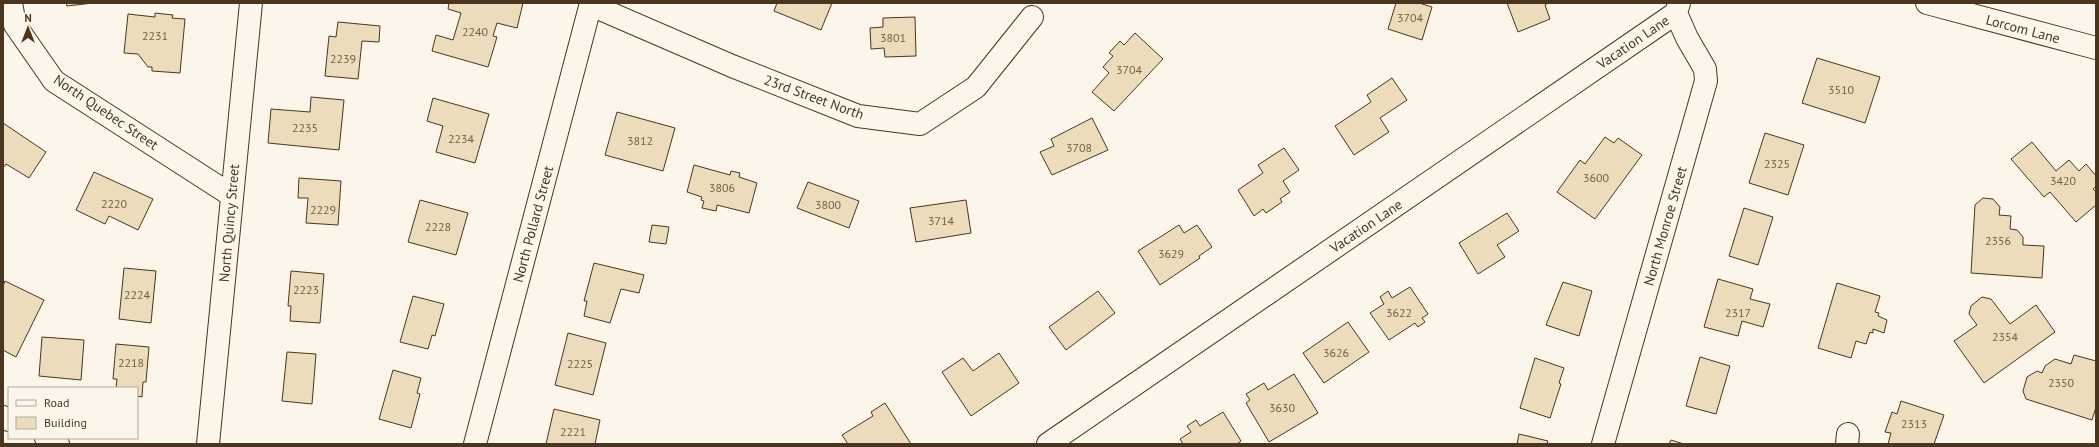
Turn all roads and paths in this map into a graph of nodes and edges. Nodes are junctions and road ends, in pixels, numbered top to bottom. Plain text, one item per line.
1 (11, 3) edge
2 (251, 3) edge
3 (591, 4) edge
4 (1936, 4) edge
5 (1678, 8) edge
6 (1975, 9) edge
7 (1032, 17) dead end
8 (2096, 48) edge
9 (231, 195) junction
10 (48, 439) edge
11 (58, 444) edge
12 (208, 444) edge
13 (475, 444) edge
14 (1048, 444) edge
15 (1604, 444) edge

1 - 9 street, North Quebec Street
2 - 9 street, North Quincy Street
3 - 7 street, 23rd Street North
3 - 13 street, North Pollard Street
4 - 6 street, Lorcom Lane
5 - 14 street, Vacation Lane
5 - 15 street, North Monroe Street
6 - 8 street, Lorcom Lane
9 - 12 street, North Quincy Street
10 - 11 street

